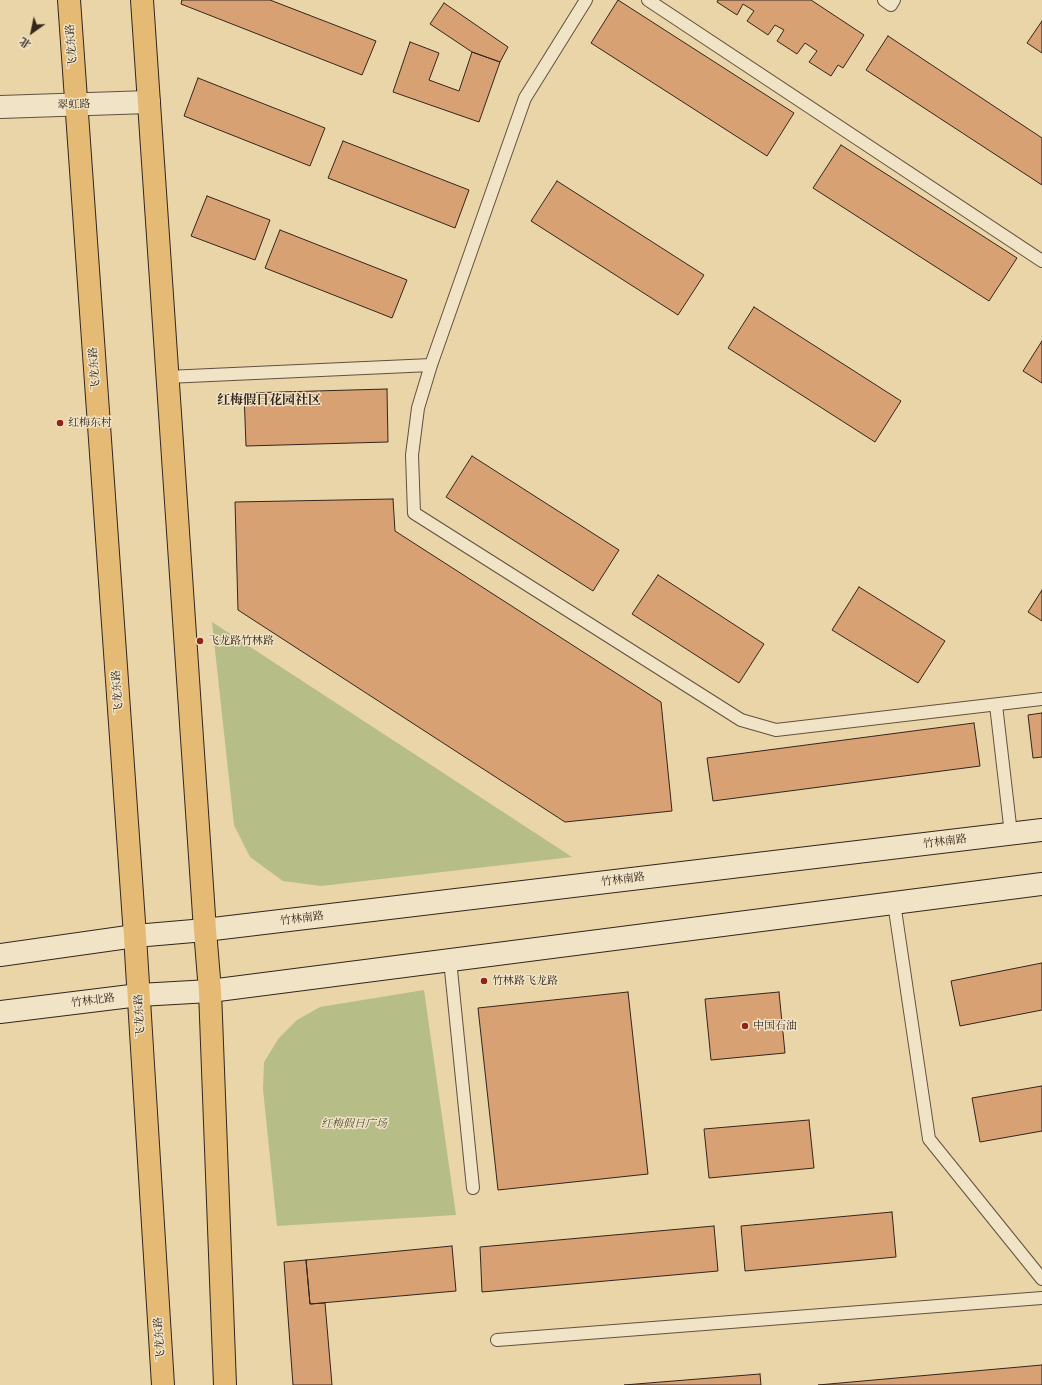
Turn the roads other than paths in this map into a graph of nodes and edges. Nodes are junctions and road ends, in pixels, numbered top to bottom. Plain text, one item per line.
1 (69, 0) edge
2 (142, 0) edge
3 (586, 0) edge
4 (648, 0) edge
5 (884, 0) edge
6 (894, 0) edge
7 (149, 102) junction
8 (76, 105) junction
9 (0, 107) edge
10 (1042, 261) edge
11 (432, 365) junction
12 (168, 378) junction
13 (1042, 699) edge
14 (996, 705) junction
15 (1042, 830) edge
16 (1011, 834) junction
17 (1042, 884) edge
18 (894, 903) junction
19 (205, 930) junction
20 (135, 936) junction
21 (0, 955) edge
22 (450, 960) junction
23 (210, 991) junction
24 (139, 995) junction
25 (0, 1012) edge
26 (473, 1188) dead end
27 (1042, 1279) edge
28 (1042, 1298) edge
29 (497, 1340) dead end
30 (163, 1385) edge
31 (225, 1385) edge

1 - 8 main road, 飞龙东路
2 - 7 main road
3 - 11 lane
4 - 10 lane
5 - 6 lane
7 - 8 main road, 翠虹路
7 - 12 main road
8 - 9 main road, 翠虹路
8 - 20 main road, 飞龙东路
11 - 12 lane
11 - 14 lane
12 - 19 main road
13 - 14 lane
14 - 16 lane
15 - 16 main road, 竹林南路
16 - 19 main road, 竹林南路
17 - 18 main road
18 - 22 main road
18 - 27 lane
19 - 20 main road
19 - 23 main road
20 - 21 main road
20 - 24 main road, 飞龙东路
22 - 23 main road
22 - 26 lane
23 - 24 main road, 竹林北路
23 - 31 main road
24 - 25 main road, 竹林北路
24 - 30 main road, 飞龙东路
28 - 29 lane

